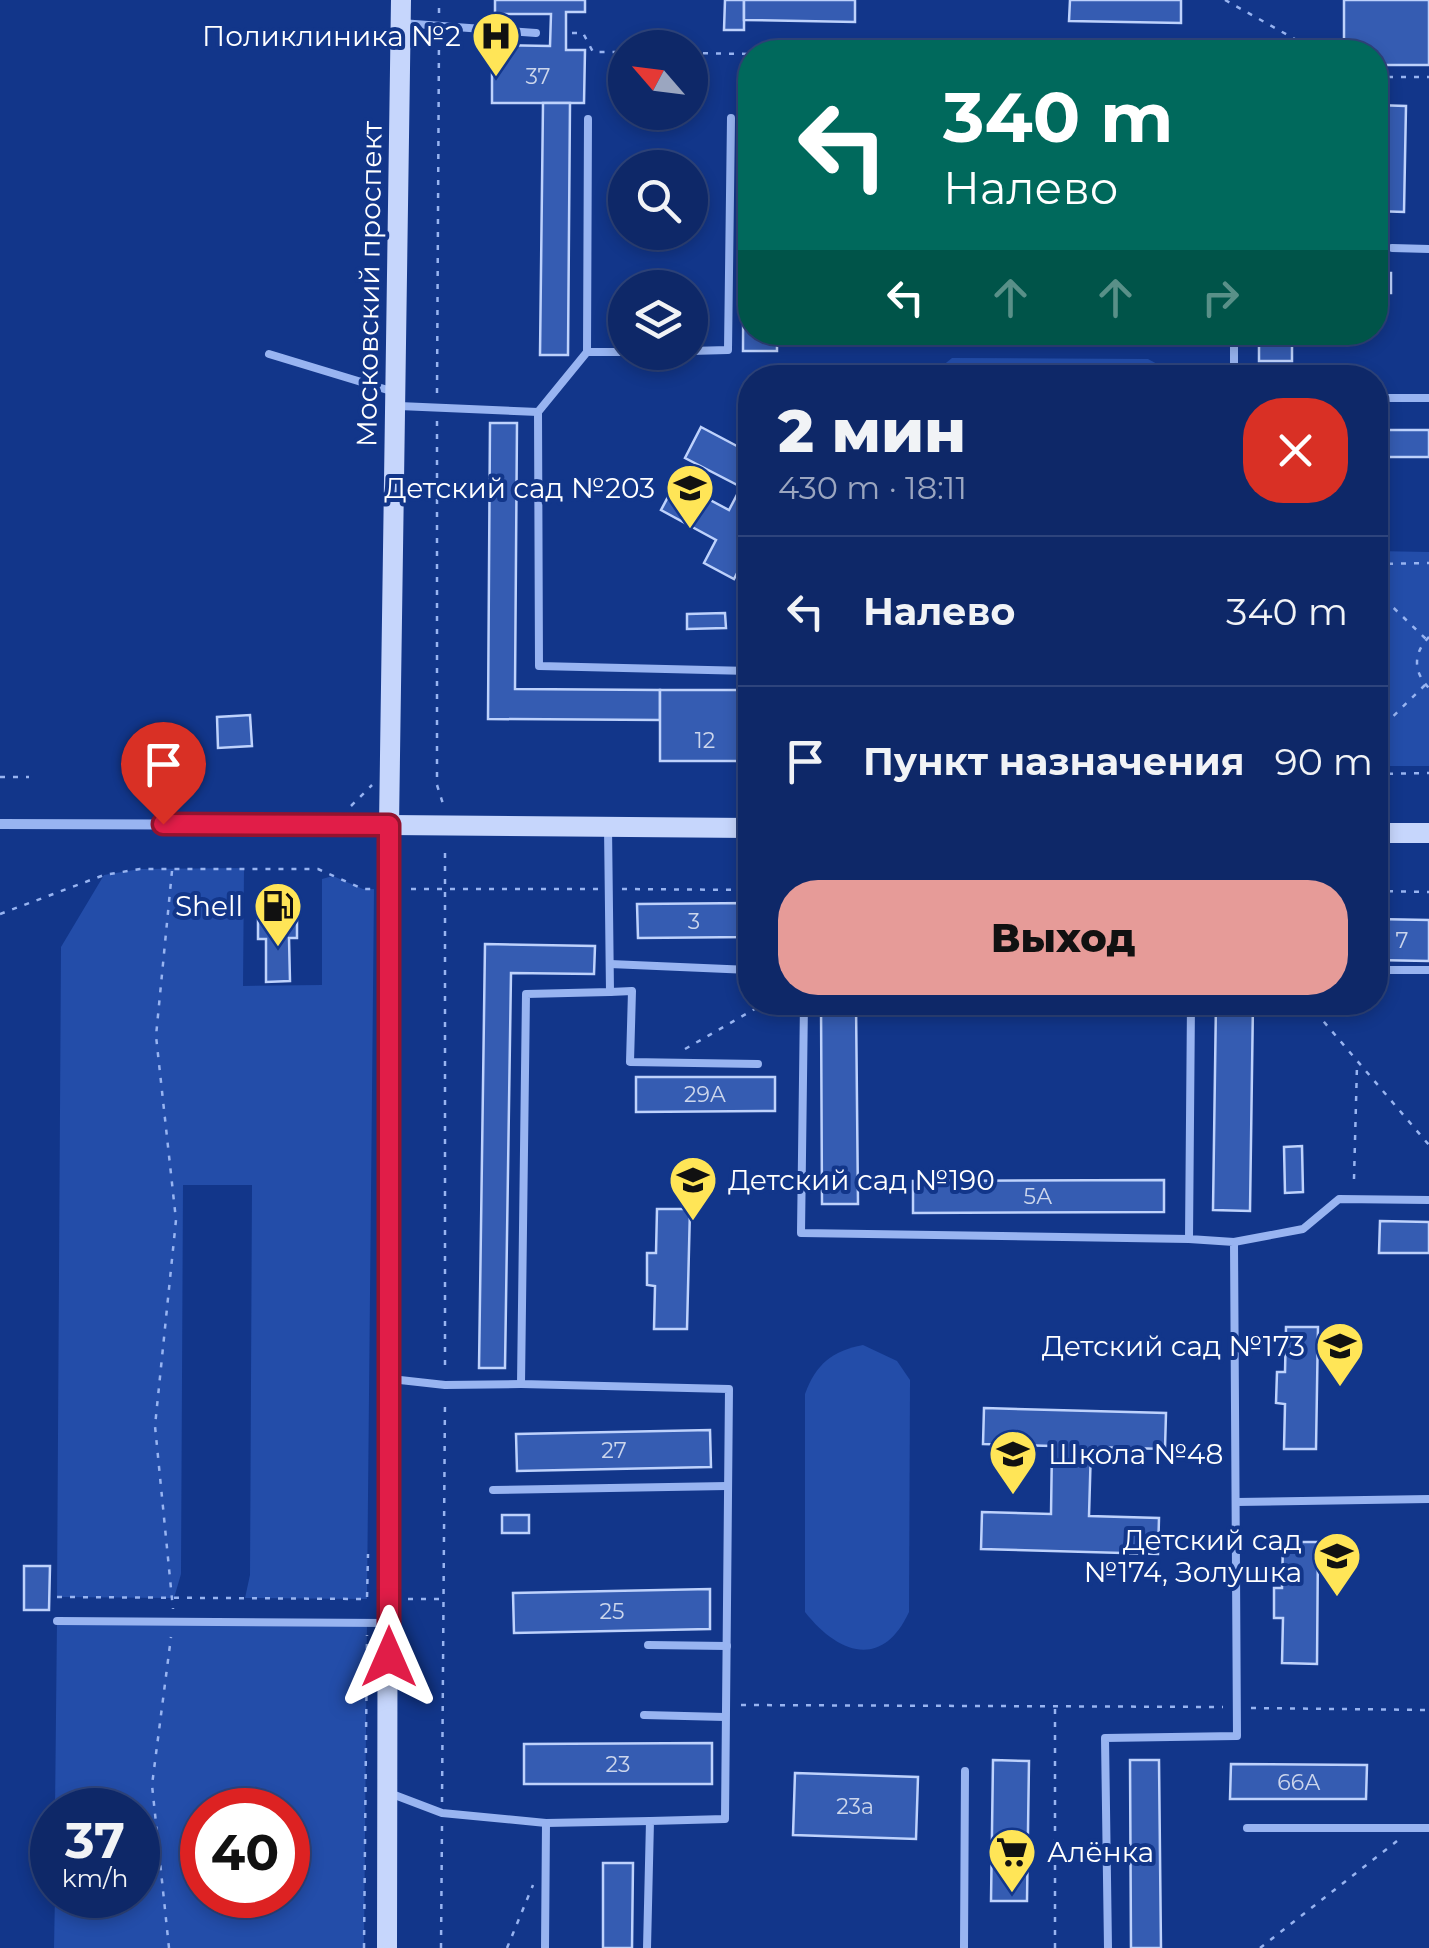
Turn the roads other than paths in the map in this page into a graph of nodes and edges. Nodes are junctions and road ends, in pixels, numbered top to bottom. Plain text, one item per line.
1 (401, 0) edge
2 (400, 22) junction
3 (536, 32) dead end
4 (731, 118) dead end
5 (588, 119) dead end
6 (1392, 248) dead end
7 (1429, 249) edge
8 (708, 350) edge
9 (588, 352) junction
10 (608, 352) edge
11 (269, 354) dead end
12 (1388, 398) edge
13 (1429, 398) edge
14 (395, 399) junction
15 (538, 412) junction
16 (738, 671) edge
17 (0, 824) edge
18 (389, 825) junction
19 (608, 826) junction
20 (738, 828) edge
21 (1388, 833) edge
22 (1429, 833) edge
23 (610, 964) junction
24 (738, 969) edge
25 (1388, 970) edge
26 (1429, 970) edge
27 (610, 992) junction
28 (804, 1015) edge
29 (1190, 1015) edge
30 (758, 1064) dead end
31 (1429, 1200) edge
32 (1189, 1239) junction
33 (1234, 1242) junction
34 (390, 1379) junction
35 (521, 1384) junction
36 (728, 1486) junction
37 (493, 1490) dead end
38 (1429, 1499) edge
39 (1236, 1502) junction
40 (56, 1621) dead end
41 (389, 1623) junction
42 (648, 1645) dead end
43 (726, 1646) junction
44 (644, 1715) dead end
45 (725, 1717) junction
46 (965, 1771) dead end
47 (388, 1792) junction
48 (650, 1820) junction
49 (546, 1823) junction
50 (1247, 1828) dead end
51 (1429, 1828) edge
52 (387, 1948) edge
53 (545, 1948) edge
54 (647, 1948) edge
55 (964, 1948) edge
56 (1108, 1948) edge

1 - 2 street, Московский проспект
2 - 3 lane
2 - 14 street, Московский проспект
4 - 8 lane
5 - 9 lane
6 - 7 lane
9 - 10 lane
9 - 15 lane
11 - 14 lane
12 - 13 lane
14 - 15 lane
14 - 18 street, Московский проспект
15 - 16 lane
17 - 18 street
18 - 19 street
18 - 34 street, Московский проспект
19 - 20 street
19 - 23 lane
21 - 22 street
23 - 24 lane
23 - 27 lane
25 - 26 lane
27 - 30 lane
27 - 35 lane
28 - 32 lane
29 - 32 lane
31 - 33 lane
32 - 33 lane
33 - 39 lane
34 - 35 lane
34 - 41 street, Московский проспект
35 - 36 lane
36 - 37 lane
36 - 43 lane
38 - 39 lane
39 - 56 lane
40 - 41 lane
41 - 47 street, Московский проспект
42 - 43 lane
43 - 45 lane
44 - 45 lane
45 - 48 lane
46 - 55 lane
47 - 49 lane
47 - 52 street, Московский проспект
48 - 49 lane
48 - 54 lane
49 - 53 lane
50 - 51 lane

